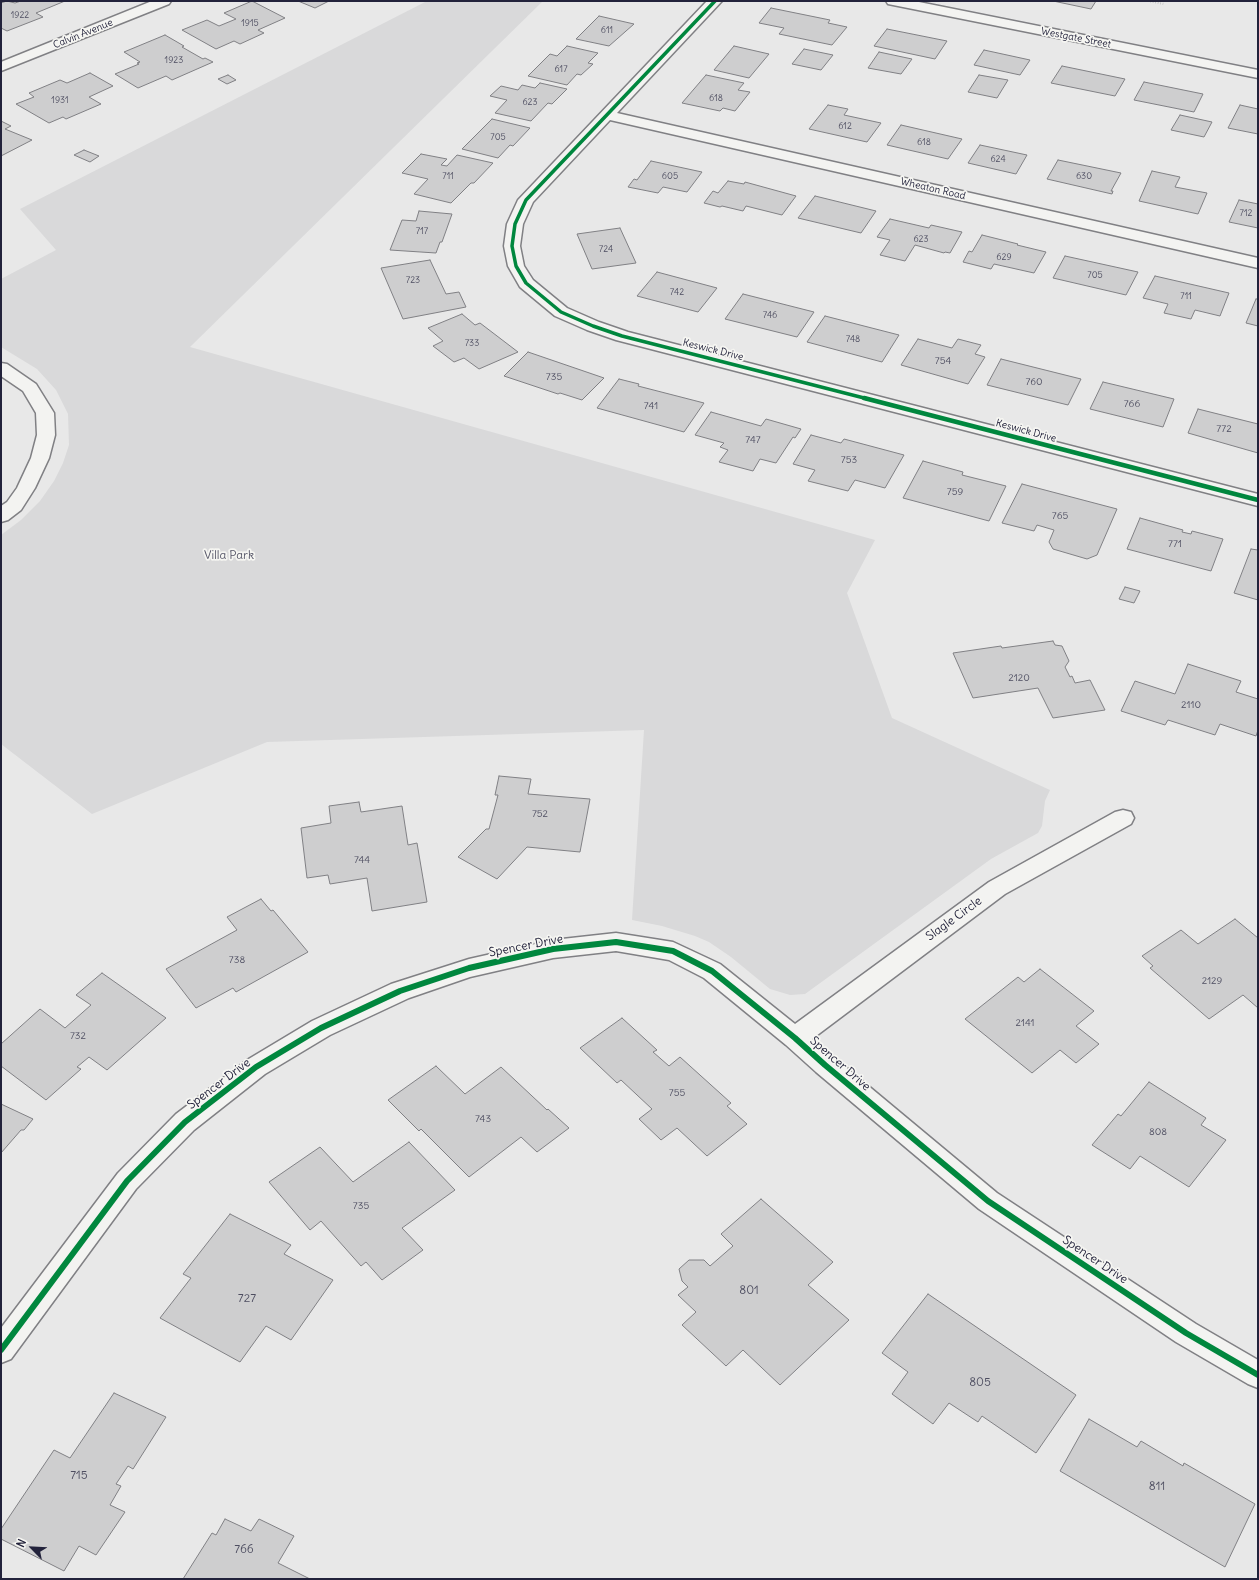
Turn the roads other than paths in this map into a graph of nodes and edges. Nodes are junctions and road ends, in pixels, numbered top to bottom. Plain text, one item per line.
1 (164, 1) edge
2 (715, 1) edge
3 (893, 1) edge
4 (1, 67) edge
5 (1258, 74) edge
6 (607, 115) junction
7 (1258, 263) edge
8 (1, 368) edge
9 (1258, 500) edge
10 (8, 511) edge
11 (1124, 818) dead end
12 (795, 1038) junction
13 (1, 1350) edge
14 (1258, 1375) edge

1 - 4 street, Calvin Avenue
2 - 6 street, Keswick Drive
3 - 5 street, Westgate Street
6 - 7 street, Wheaton Road
6 - 9 street, Keswick Drive
8 - 10 street
11 - 12 street, Slagle Circle
12 - 13 street, Spencer Drive
12 - 14 street, Spencer Drive

